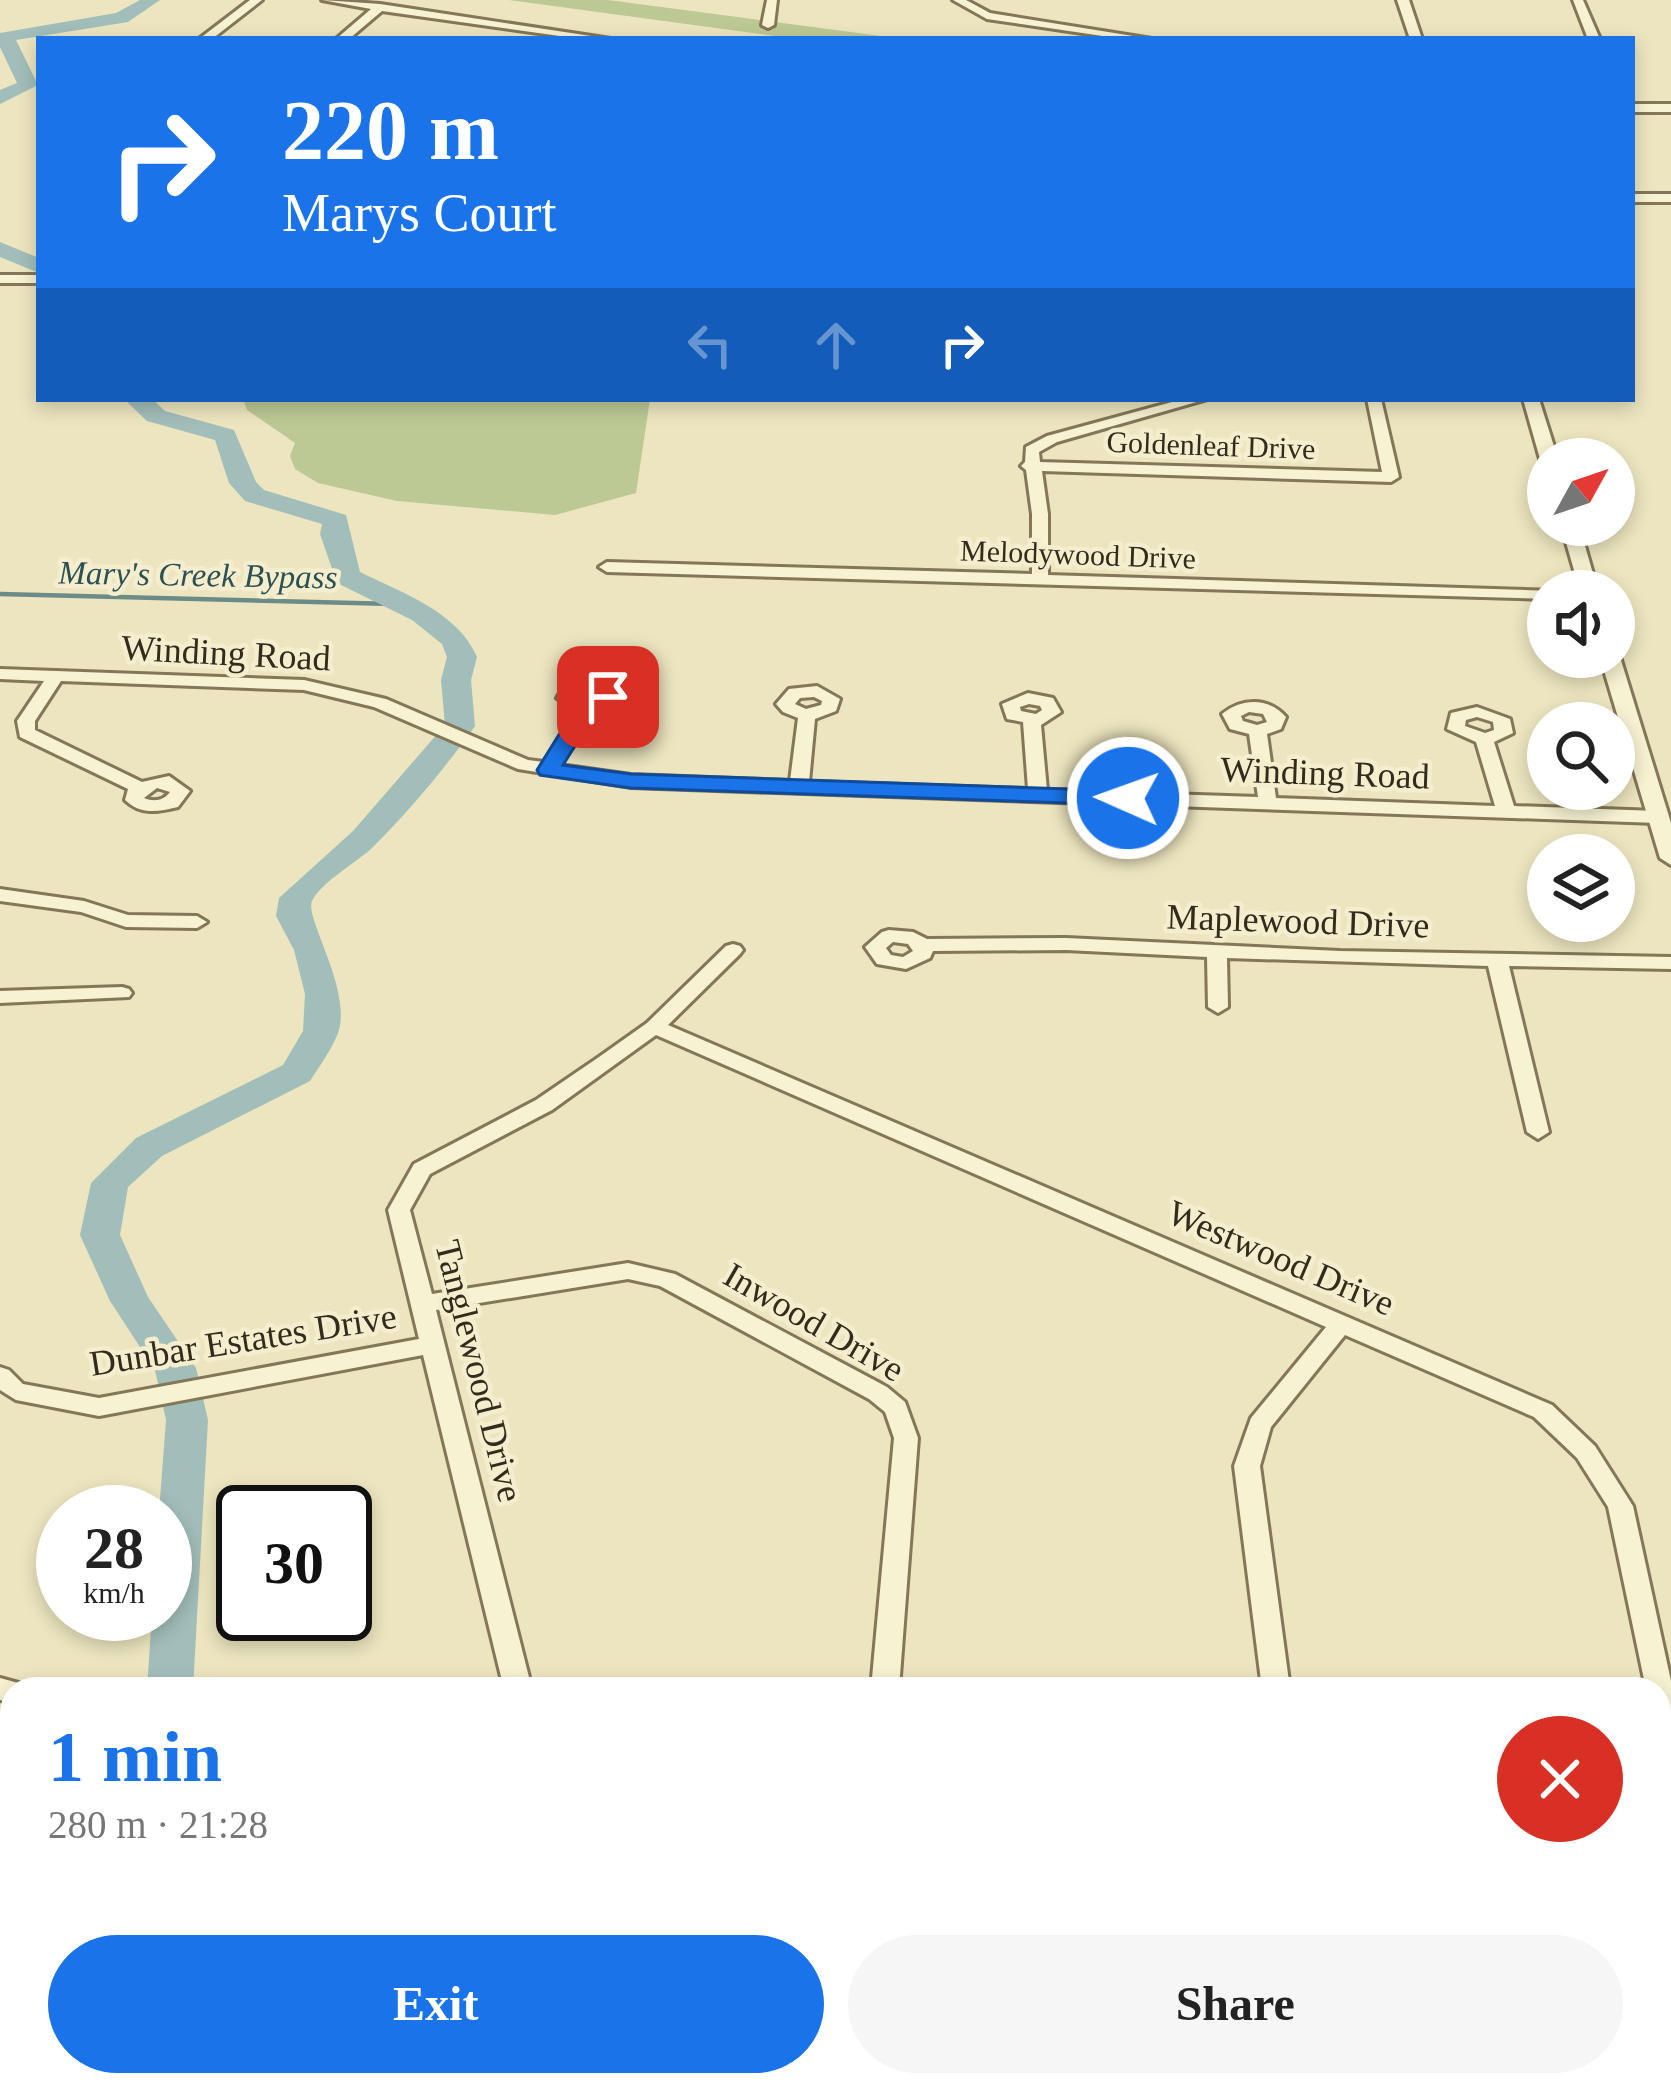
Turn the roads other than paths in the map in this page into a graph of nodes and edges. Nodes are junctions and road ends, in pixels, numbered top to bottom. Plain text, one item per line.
1 (257, 0) edge
2 (327, 0) edge
3 (772, 0) edge
4 (958, 0) edge
5 (1403, 0) edge
6 (1578, 0) edge
7 (380, 7) junction
8 (497, 24) junction
9 (768, 26) dead end
10 (209, 36) edge
11 (346, 36) edge
12 (482, 36) edge
13 (583, 36) edge
14 (1124, 36) edge
15 (1414, 36) edge
16 (1593, 36) edge
17 (1671, 108) edge
18 (1635, 109) edge
19 (1635, 198) edge
20 (1671, 199) edge
21 (0, 279) edge
22 (36, 279) edge
23 (1189, 402) edge
24 (1375, 402) edge
25 (1532, 402) edge
26 (1543, 438) edge
27 (1029, 466) junction
28 (607, 567) dead end
29 (1040, 580) junction
30 (1527, 593) edge
31 (0, 674) edge
32 (56, 676) junction
33 (1616, 678) edge
34 (588, 706) dead end
35 (807, 715) dead end
36 (1033, 721) dead end
37 (1258, 730) dead end
38 (1484, 739) dead end
39 (548, 770) junction
40 (799, 787) junction
41 (140, 788) dead end
42 (1038, 795) junction
43 (1268, 803) junction
44 (1506, 812) junction
45 (1657, 817) junction
46 (1671, 858) edge
47 (0, 895) edge
48 (197, 922) dead end
49 (922, 945) dead end
50 (733, 950) dead end
51 (1217, 953) junction
52 (1497, 960) junction
53 (1671, 963) edge
54 (122, 993) dead end
55 (0, 997) edge
56 (1218, 1007) dead end
57 (654, 1027) junction
58 (1538, 1132) dead end
59 (422, 1304) junction
60 (1341, 1324) junction
61 (432, 1345) junction
62 (0, 1376) edge
63 (515, 1677) edge
64 (886, 1677) edge
65 (1274, 1677) edge
66 (1657, 1677) edge

1 - 10 street
2 - 7 street
3 - 9 street
4 - 14 street
5 - 15 street
6 - 16 street
7 - 8 street
7 - 11 street
8 - 12 street
8 - 13 street
17 - 18 street
19 - 20 street
21 - 22 street
23 - 27 street
24 - 27 street, Goldenleaf Drive
25 - 26 street
27 - 29 street
28 - 29 street, Melodywood Drive
29 - 30 street, Melodywood Drive
31 - 32 street, Winding Road
32 - 39 street, Winding Road
32 - 41 street
33 - 45 street
34 - 39 street
35 - 40 street
36 - 42 street
37 - 43 street
38 - 44 street
39 - 40 street, Winding Road
40 - 42 street, Winding Road
42 - 43 street, Winding Road
43 - 44 street, Winding Road
44 - 45 street, Winding Road
45 - 46 street
47 - 48 street
49 - 51 street, Maplewood Drive
50 - 57 street, Tanglewood Drive
51 - 52 street, Maplewood Drive
51 - 56 street
52 - 53 street, Maplewood Drive
52 - 58 street
54 - 55 street
57 - 59 street, Tanglewood Drive
57 - 60 street, Westwood Drive
59 - 61 street, Tanglewood Drive
59 - 64 street, Inwood Drive
60 - 65 street
60 - 66 street, Westwood Drive
61 - 62 street, Dunbar Estates Drive
61 - 63 street, Tanglewood Drive

